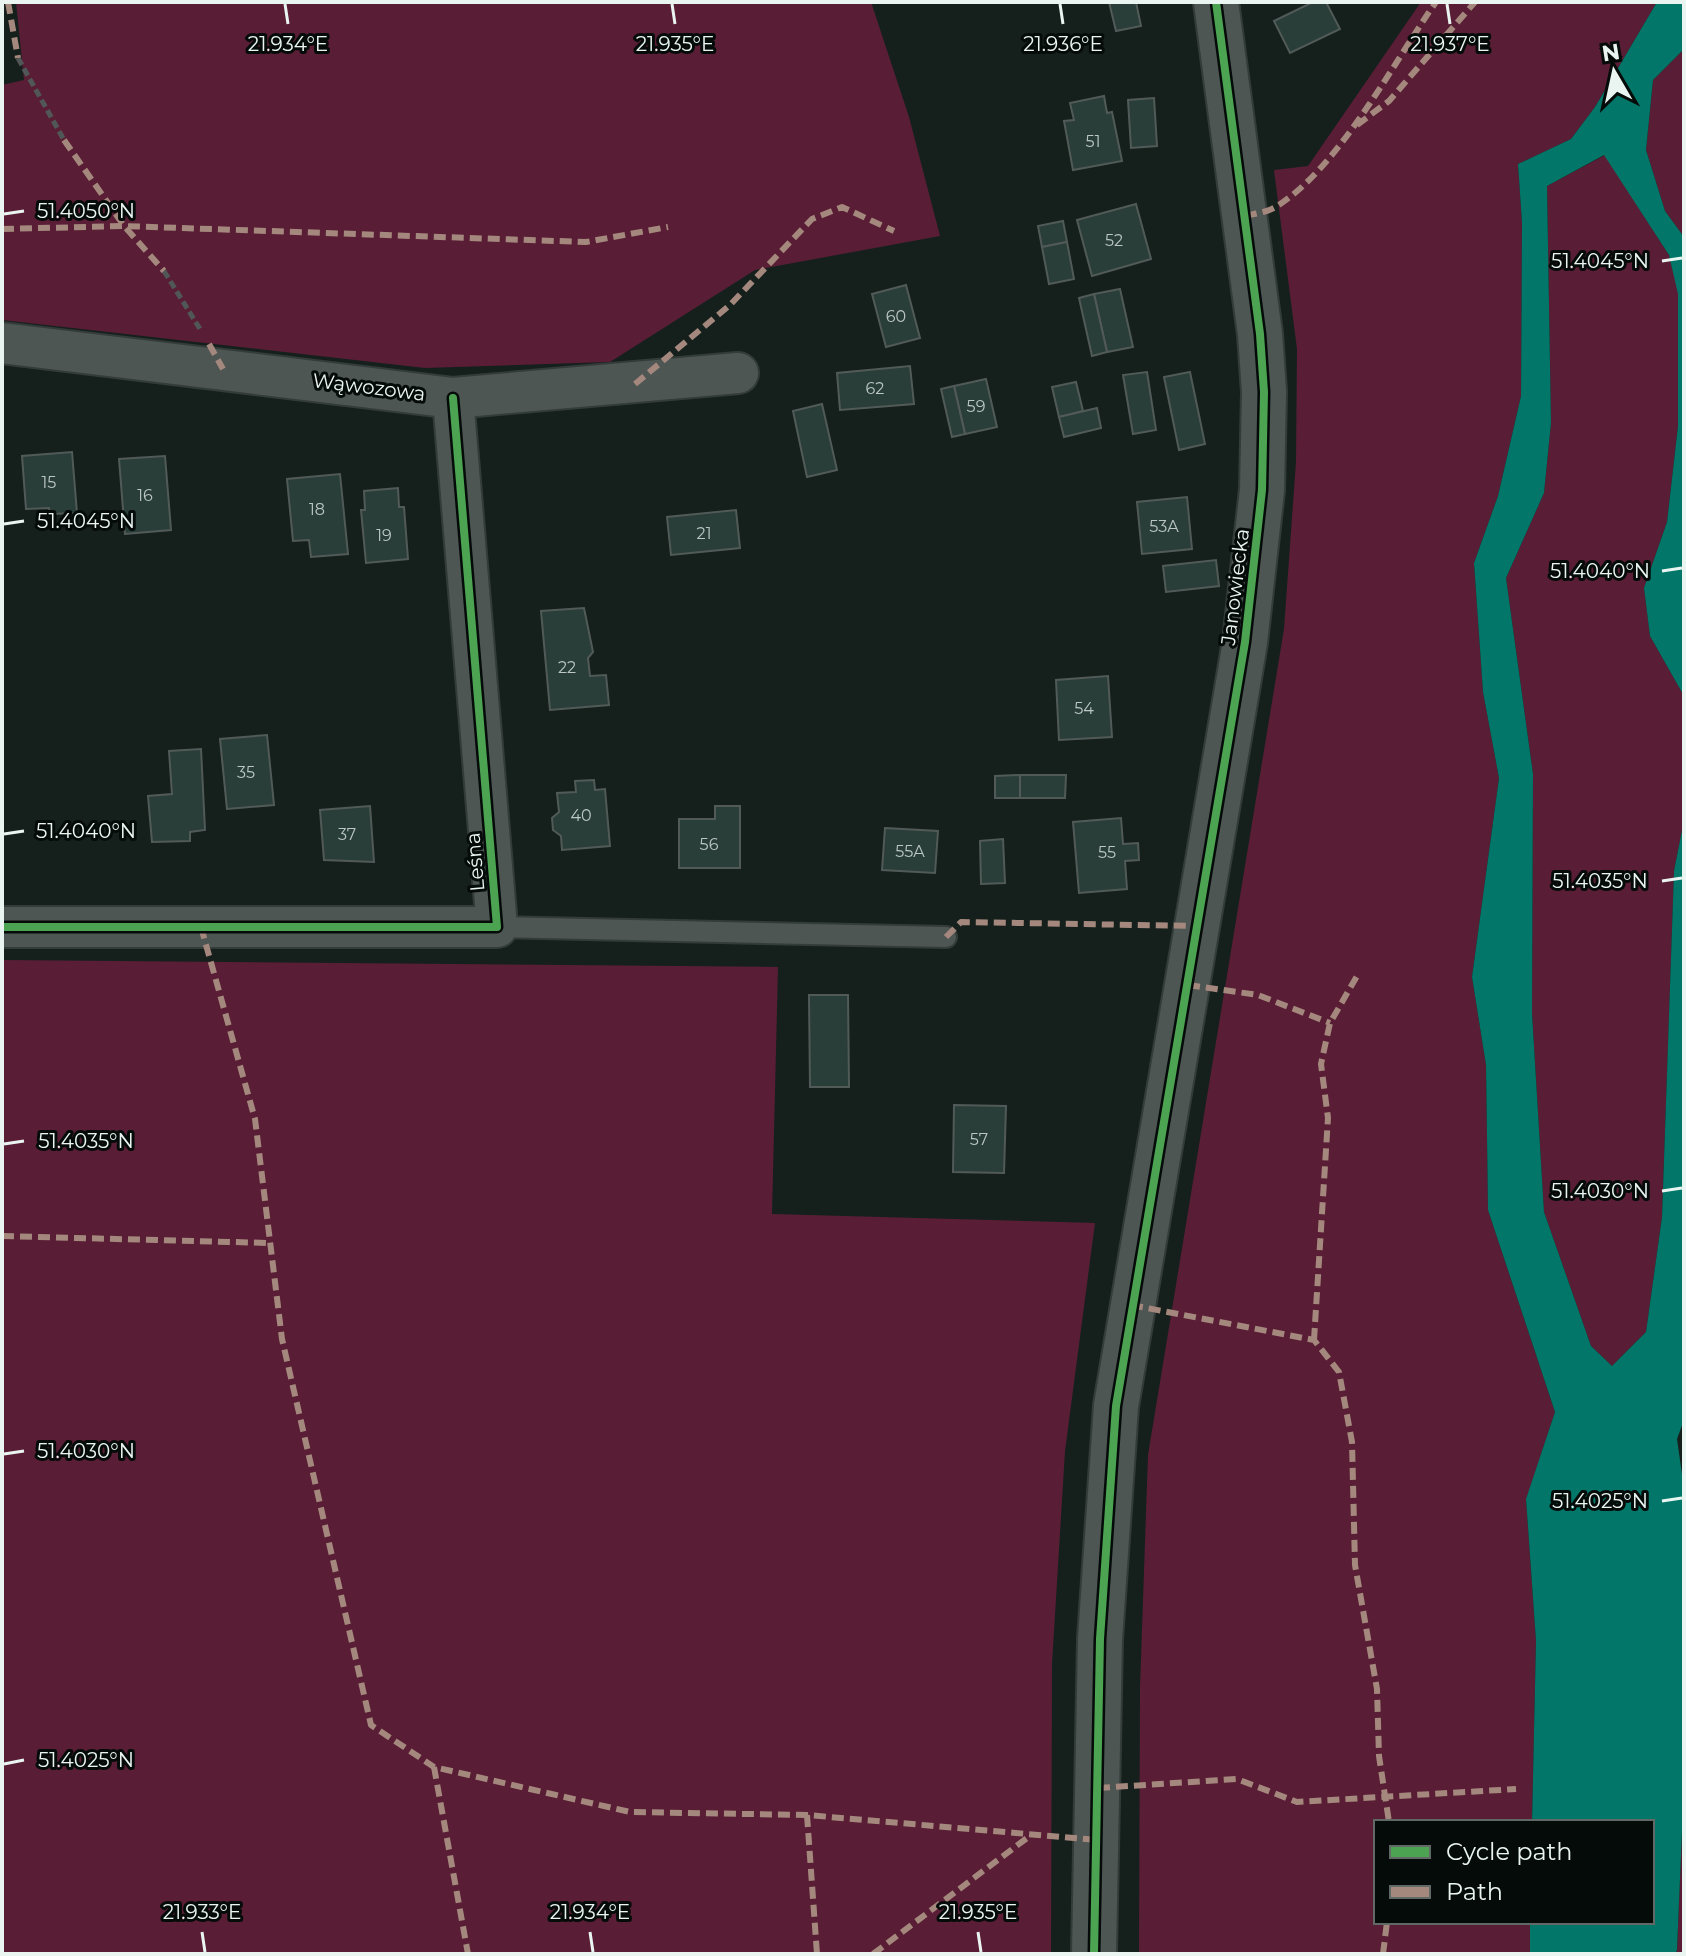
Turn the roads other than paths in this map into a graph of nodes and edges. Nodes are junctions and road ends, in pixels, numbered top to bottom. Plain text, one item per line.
1 (1216, 2) edge
2 (2, 343) edge
3 (738, 373) dead end
4 (453, 398) junction
5 (2, 927) edge
6 (497, 927) junction
7 (946, 937) dead end
8 (1094, 1954) edge

1 - 8 street, Janowiecka
2 - 4 street, Wąwozowa
3 - 4 street, Wąwozowa
4 - 6 street, Leśna
5 - 6 street
6 - 7 lane

